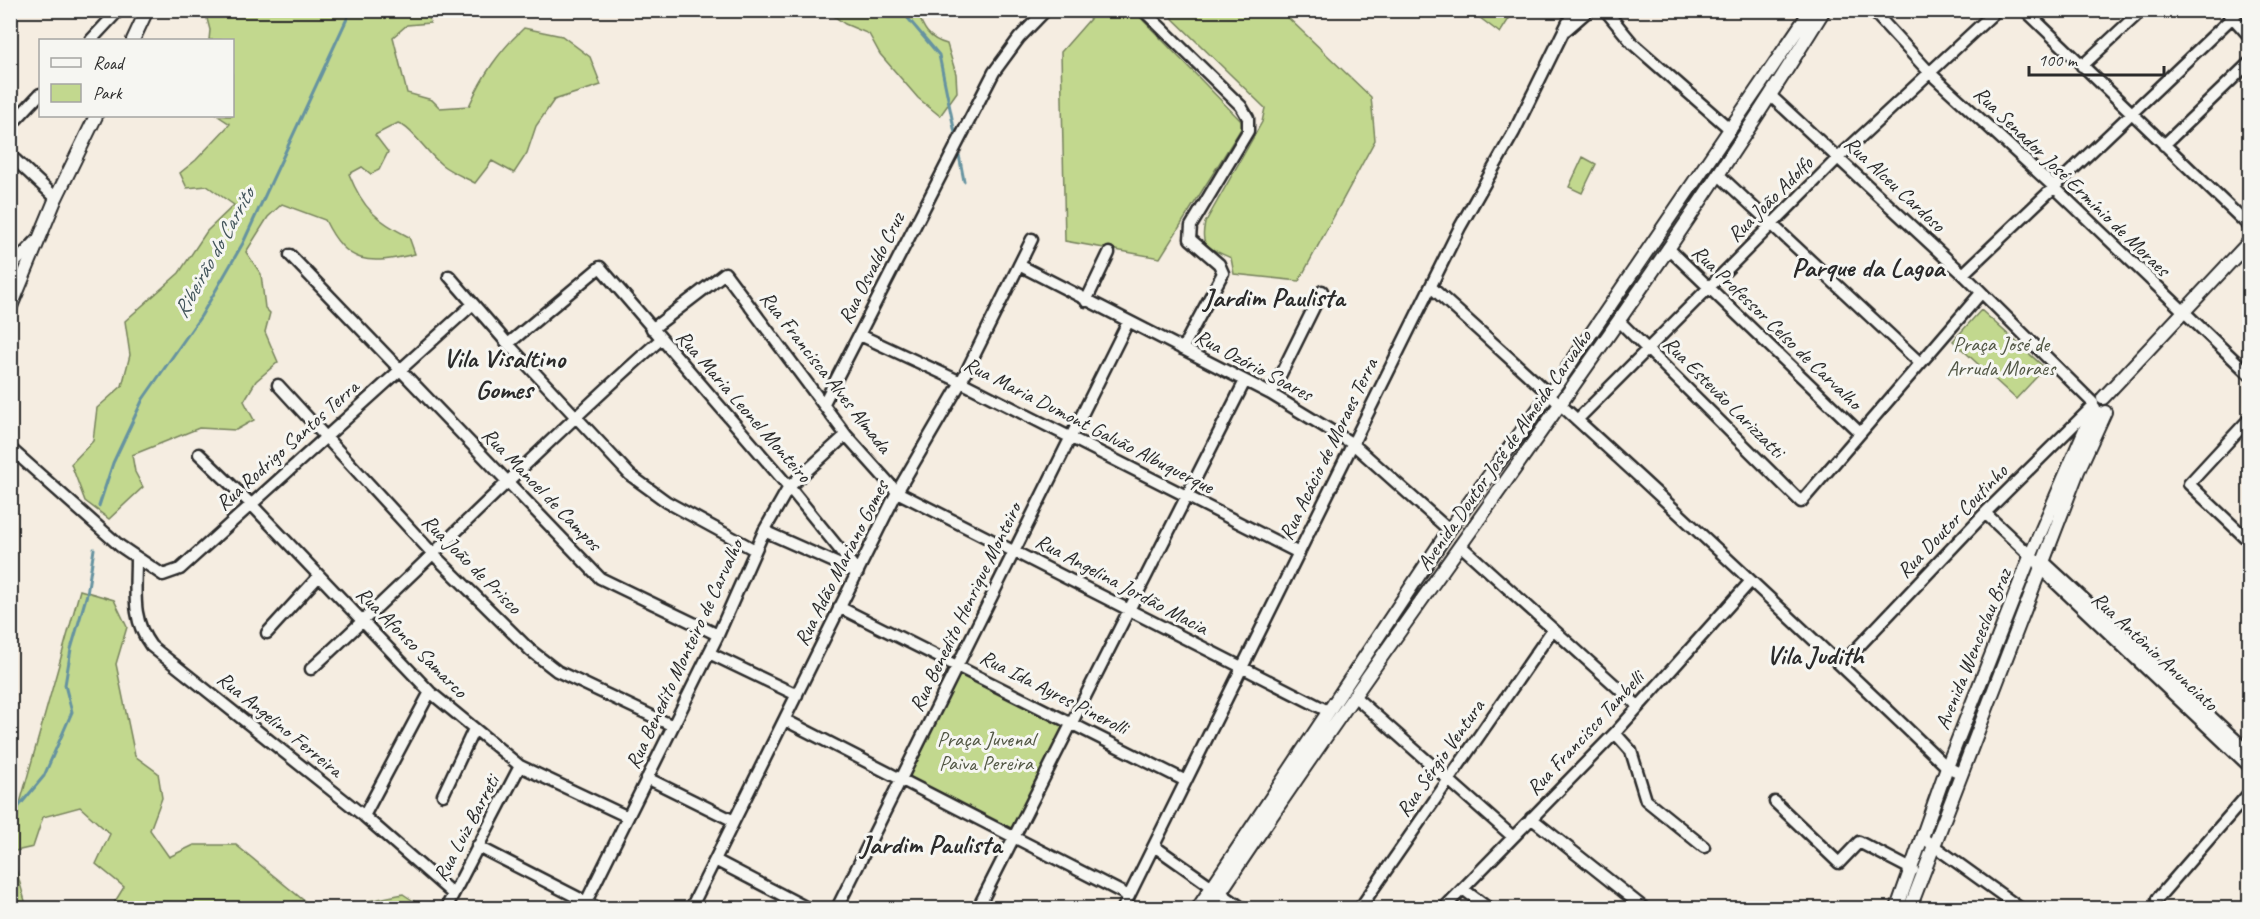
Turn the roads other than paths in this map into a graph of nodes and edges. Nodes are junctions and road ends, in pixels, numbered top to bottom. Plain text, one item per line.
1 (119, 10) edge
2 (147, 10) edge
3 (1046, 10) edge
4 (1143, 10) edge
5 (1574, 10) edge
6 (1589, 10) edge
7 (1605, 10) edge
8 (1811, 10) edge
9 (1824, 10) edge
10 (1872, 10) edge
11 (1997, 10) edge
12 (2025, 10) edge
13 (2142, 10) edge
14 (2233, 13) edge
15 (1564, 32) junction
16 (2250, 37) edge
17 (92, 39) edge
18 (133, 39) edge
19 (2250, 62) edge
20 (2082, 66) junction
21 (1930, 73) junction
22 (39, 95) edge
23 (1771, 96) junction
24 (2132, 114) junction
25 (96, 117) edge
26 (10, 126) edge
27 (1734, 126) junction
28 (2164, 145) junction
29 (10, 155) edge
30 (1839, 157) junction
31 (1719, 175) junction
32 (2054, 187) junction
33 (56, 198) junction
34 (1771, 225) junction
35 (2250, 227) edge
36 (40, 238) junction
37 (1032, 239) dead end
38 (2250, 241) edge
39 (1668, 249) junction
40 (1109, 252) dead end
41 (291, 255) dead end
42 (1019, 265) junction
43 (10, 268) edge
44 (1963, 274) junction
45 (449, 276) dead end
46 (1431, 286) junction
47 (1709, 289) junction
48 (1322, 291) dead end
49 (1981, 293) junction
50 (1086, 301) junction
51 (473, 304) junction
52 (10, 309) edge
53 (2182, 313) junction
54 (1619, 321) junction
55 (1128, 322) junction
56 (652, 330) junction
57 (860, 335) junction
58 (660, 340) junction
59 (508, 344) junction
60 (1182, 349) junction
61 (1649, 349) junction
62 (1920, 363) junction
63 (400, 369) junction
64 (2250, 375) edge
65 (1245, 381) junction
66 (961, 382) junction
67 (278, 385) dead end
68 (1549, 392) junction
69 (1271, 394) junction
70 (824, 403) junction
71 (1560, 405) junction
72 (2098, 405) junction
73 (576, 414) junction
74 (2250, 418) edge
75 (1577, 420) junction
76 (1860, 433) junction
77 (846, 435) junction
78 (324, 437) junction
79 (1071, 437) junction
80 (1353, 444) junction
81 (10, 448) edge
82 (199, 454) dead end
83 (506, 481) junction
84 (789, 487) junction
85 (897, 492) junction
86 (1187, 496) junction
87 (251, 504) junction
88 (1985, 513) junction
89 (764, 531) junction
90 (1449, 531) junction
91 (2250, 542) edge
92 (1460, 545) junction
93 (837, 548) junction
94 (755, 549) junction
95 (1014, 550) junction
96 (1299, 553) junction
97 (434, 555) junction
98 (136, 559) junction
99 (829, 559) junction
100 (2038, 562) junction
101 (858, 572) junction
102 (319, 576) junction
103 (1750, 582) junction
104 (839, 607) junction
105 (1129, 611) junction
106 (362, 622) junction
107 (1553, 629) junction
108 (267, 633) dead end
109 (718, 635) junction
110 (709, 653) junction
111 (958, 664) junction
112 (1842, 664) junction
113 (1987, 666) junction
114 (311, 669) dead end
115 (1242, 669) junction
116 (2000, 671) junction
117 (2170, 685) junction
118 (429, 692) junction
119 (797, 695) junction
120 (1354, 696) junction
121 (1638, 706) junction
122 (1328, 711) junction
123 (785, 720) junction
124 (1072, 723) junction
125 (673, 726) junction
126 (474, 729) junction
127 (1615, 733) junction
128 (2250, 753) edge
129 (520, 766) junction
130 (1947, 767) junction
131 (2250, 767) edge
132 (1960, 773) junction
133 (647, 778) junction
134 (901, 779) junction
135 (1449, 780) junction
136 (1186, 781) junction
137 (2250, 792) edge
138 (442, 795) dead end
139 (1774, 802) dead end
140 (364, 816) junction
141 (628, 817) junction
142 (1531, 818) junction
143 (732, 820) junction
144 (1014, 837) junction
145 (1513, 837) junction
146 (1923, 838) junction
147 (477, 846) junction
148 (1154, 846) junction
149 (1704, 847) dead end
150 (1935, 847) junction
151 (715, 860) junction
152 (1913, 870) junction
153 (1217, 890) junction
154 (1462, 890) junction
155 (453, 894) junction
156 (1129, 896) junction
157 (2157, 898) dead end
158 (584, 905) edge
159 (446, 909) edge
160 (598, 909) edge
161 (691, 909) edge
162 (807, 909) edge
163 (837, 909) edge
164 (978, 909) edge
165 (1123, 909) edge
166 (1198, 909) edge
167 (1210, 909) edge
168 (1242, 909) edge
169 (1360, 909) edge
170 (1444, 909) edge
171 (1488, 909) edge
172 (1644, 909) edge
173 (1898, 909) edge
174 (1910, 909) edge
175 (2020, 909) edge

1 - 17 street
2 - 18 main road
3 - 57 street, Rua Osvaldo Cruz
4 - 60 street
5 - 15 street, Rua Acácio de Moraes Terra
6 - 15 street
7 - 27 street
8 - 27 main road, Avenida Doutor José de Almeida Carvalho
9 - 23 main road, Avenida Doutor José de Almeida Carvalho
10 - 21 street, Rua Senador José Ermínio de Moraes
11 - 21 street, Rua João Adolfo
12 - 20 street
13 - 20 street
14 - 16 street
14 - 24 street
15 - 46 street, Rua Acácio de Moraes Terra
19 - 28 street
20 - 24 street
21 - 30 street, Rua João Adolfo
21 - 32 street, Rua Senador José Ermínio de Moraes
22 - 26 street
23 - 30 street, Rua Alceu Cardoso
23 - 31 main road, Avenida Doutor José de Almeida Carvalho
24 - 28 street
24 - 32 street
25 - 33 main road
27 - 68 main road, Avenida Doutor José de Almeida Carvalho
28 - 35 street
29 - 33 street
30 - 34 street, Rua João Adolfo
30 - 44 street, Rua Alceu Cardoso
31 - 34 street
31 - 39 main road, Avenida Doutor José de Almeida Carvalho
32 - 44 street
32 - 53 street, Rua Senador José Ermínio de Moraes
33 - 36 main road
34 - 47 street, Rua João Adolfo
34 - 62 street
36 - 43 street
36 - 52 main road
37 - 42 street, Rua Adão Mariano Gomes
38 - 53 main road, Rua Doutor Coutinho
39 - 47 street, Rua Professor Celso de Carvalho
39 - 54 main road, Avenida Doutor José de Almeida Carvalho
40 - 50 street
41 - 63 street, Rua Manoel de Campos
42 - 50 street, Rua Ozório Soares
42 - 66 street, Rua Adão Mariano Gomes
44 - 49 street, Rua Alceu Cardoso
45 - 51 street
46 - 68 street
46 - 80 street, Rua Acácio de Moraes Terra
47 - 61 street, Rua João Adolfo
47 - 76 street, Rua Professor Celso de Carvalho
48 - 69 street
49 - 62 street
49 - 72 street, Rua Alceu Cardoso
50 - 55 street, Rua Ozório Soares
51 - 59 street
51 - 63 street, Rua Rodrigo Santos Terra
53 - 64 street, Rua Senador José Ermínio de Moraes
53 - 72 main road, Rua Doutor Coutinho
54 - 61 street, Rua Estevão Larizzatti
54 - 71 main road, Avenida Doutor José de Almeida Carvalho
55 - 60 street, Rua Ozório Soares
55 - 79 street, Rua Benedito Henrique Monteiro
56 - 58 street, Rua Maria Leonel Monteiro
56 - 59 street, Rua Maria Leonel Monteiro
56 - 70 street, Rua Francisca Alves Almada
57 - 66 street, Rua Maria Dumont Galvão Albuquerque
57 - 70 street, Rua Osvaldo Cruz
58 - 73 street
58 - 84 street, Rua Maria Leonel Monteiro
59 - 73 street
60 - 65 street, Rua Ozório Soares
61 - 75 street, Rua João Adolfo
61 - 76 street, Rua Estevão Larizzatti
62 - 76 street
63 - 78 street, Rua Rodrigo Santos Terra
63 - 83 street, Rua Manoel de Campos
65 - 69 street, Rua Ozório Soares
65 - 86 street
66 - 79 street, Rua Maria Dumont Galvão Albuquerque
66 - 85 street, Rua Adão Mariano Gomes
67 - 78 street, Rua João de Prisco
68 - 71 street
68 - 90 main road, Avenida Doutor José de Almeida Carvalho
69 - 80 street, Rua Ozório Soares
70 - 77 street, Rua Francisca Alves Almada
71 - 75 street
71 - 92 main road, Avenida Doutor José de Almeida Carvalho
72 - 88 street, Rua Doutor Coutinho
72 - 100 main road, Avenida Wenceslau Braz
73 - 83 street
73 - 94 street
74 - 91 street
75 - 103 street
77 - 84 street, Rua Benedito Monteiro de Carvalho
77 - 85 street, Rua Francisca Alves Almada
78 - 87 street, Rua Rodrigo Santos Terra
78 - 97 street, Rua João de Prisco
79 - 86 street, Rua Maria Dumont Galvão Albuquerque
79 - 95 street, Rua Benedito Henrique Monteiro
80 - 90 street, Rua Ozório Soares
80 - 96 street, Rua Acácio de Moraes Terra
81 - 98 street, Rua Rodrigo Santos Terra
82 - 87 street, Rua Afonso Samarco
83 - 97 street
83 - 109 street, Rua Manoel de Campos
84 - 89 street, Rua Benedito Monteiro de Carvalho
84 - 93 street, Rua Maria Leonel Monteiro
85 - 95 street, Rua Angelina Jordão Macia
85 - 101 street, Rua Adão Mariano Gomes
86 - 96 street, Rua Maria Dumont Galvão Albuquerque
86 - 105 street
87 - 98 street, Rua Rodrigo Santos Terra
87 - 102 street, Rua Afonso Samarco
88 - 100 street, Rua Antônio Anunciato
88 - 112 street, Rua Doutor Coutinho
89 - 94 street, Rua Benedito Monteiro de Carvalho
89 - 99 street
90 - 122 main road, Avenida Doutor José de Almeida Carvalho
92 - 107 street
92 - 120 main road, Avenida Doutor José de Almeida Carvalho
93 - 99 street
93 - 101 street, Rua Maria Leonel Monteiro
94 - 109 street, Rua Benedito Monteiro de Carvalho
95 - 105 street, Rua Angelina Jordão Macia
95 - 111 street, Rua Benedito Henrique Monteiro
96 - 115 street, Rua Acácio de Moraes Terra
97 - 106 street
97 - 125 street, Rua João de Prisco
98 - 140 street, Rua Angelino Ferreira
99 - 101 street
100 - 113 main road, Avenida Wenceslau Braz
100 - 116 main road, Avenida Wenceslau Braz
100 - 117 street, Rua Antônio Anunciato
101 - 104 street, Rua Adão Mariano Gomes
102 - 106 street, Rua Afonso Samarco
102 - 108 street
103 - 112 street
103 - 121 street, Rua Francisco Tambelli
104 - 111 street, Rua Ida Ayres Pinerolli
104 - 119 street, Rua Adão Mariano Gomes
105 - 115 street, Rua Angelina Jordão Macia
105 - 124 street
106 - 114 street
106 - 118 street, Rua Afonso Samarco
107 - 121 street
107 - 135 street, Rua Sérgio Ventura
109 - 110 street, Rua Benedito Monteiro de Carvalho
110 - 119 street
110 - 125 street, Rua Benedito Monteiro de Carvalho
111 - 124 street, Rua Ida Ayres Pinerolli
111 - 134 street, Rua Benedito Henrique Monteiro
112 - 130 street
113 - 116 main road
113 - 130 main road, Avenida Wenceslau Braz
115 - 122 street, Rua Angelina Jordão Macia
115 - 136 street, Rua Acácio de Moraes Terra
116 - 132 main road, Avenida Wenceslau Braz
117 - 128 street, Rua Antônio Anunciato
117 - 131 street, Rua Antônio Anunciato
118 - 126 street, Rua Afonso Samarco
118 - 140 street
119 - 123 street, Rua Adão Mariano Gomes
120 - 135 street
120 - 153 main road, Avenida Doutor José de Almeida Carvalho
121 - 127 street, Rua Francisco Tambelli
122 - 153 main road, Avenida Doutor José de Almeida Carvalho
123 - 134 street
123 - 143 street, Rua Adão Mariano Gomes
124 - 136 street, Rua Ida Ayres Pinerolli
124 - 144 street
125 - 133 street, Rua Benedito Monteiro de Carvalho
126 - 129 street, Rua Afonso Samarco
126 - 138 street
127 - 142 street, Rua Francisco Tambelli
127 - 149 street
129 - 141 street, Rua Afonso Samarco
129 - 147 street, Rua Luiz Barreti
130 - 132 street
130 - 146 main road, Avenida Wenceslau Braz
132 - 150 main road, Avenida Wenceslau Braz
133 - 141 street, Rua Benedito Monteiro de Carvalho
133 - 143 street
134 - 144 street
134 - 163 street, Rua Benedito Henrique Monteiro
135 - 145 street
135 - 169 street, Rua Sérgio Ventura
136 - 148 street, Rua Acácio de Moraes Terra
137 - 157 street
139 - 152 street
140 - 155 street, Rua Angelino Ferreira
141 - 158 street, Rua Benedito Monteiro de Carvalho
142 - 145 street, Rua Francisco Tambelli
142 - 172 street
143 - 151 street, Rua Adão Mariano Gomes
144 - 156 street
144 - 164 street
145 - 154 street, Rua Francisco Tambelli
146 - 150 street
146 - 152 main road, Avenida Wenceslau Braz
147 - 155 street, Rua Luiz Barreti
147 - 158 street
148 - 153 street
148 - 156 street, Rua Acácio de Moraes Terra
150 - 174 main road, Avenida Wenceslau Braz
150 - 175 street
151 - 161 street, Rua Adão Mariano Gomes
151 - 162 street
152 - 173 main road, Avenida Wenceslau Braz
153 - 166 main road, Avenida Doutor José de Almeida Carvalho
153 - 167 main road, Avenida Doutor José de Almeida Carvalho
153 - 168 street
154 - 170 street, Rua Francisco Tambelli
154 - 171 street
155 - 159 street, Rua Luiz Barreti
156 - 165 street, Rua Acácio de Moraes Terra
158 - 160 street

